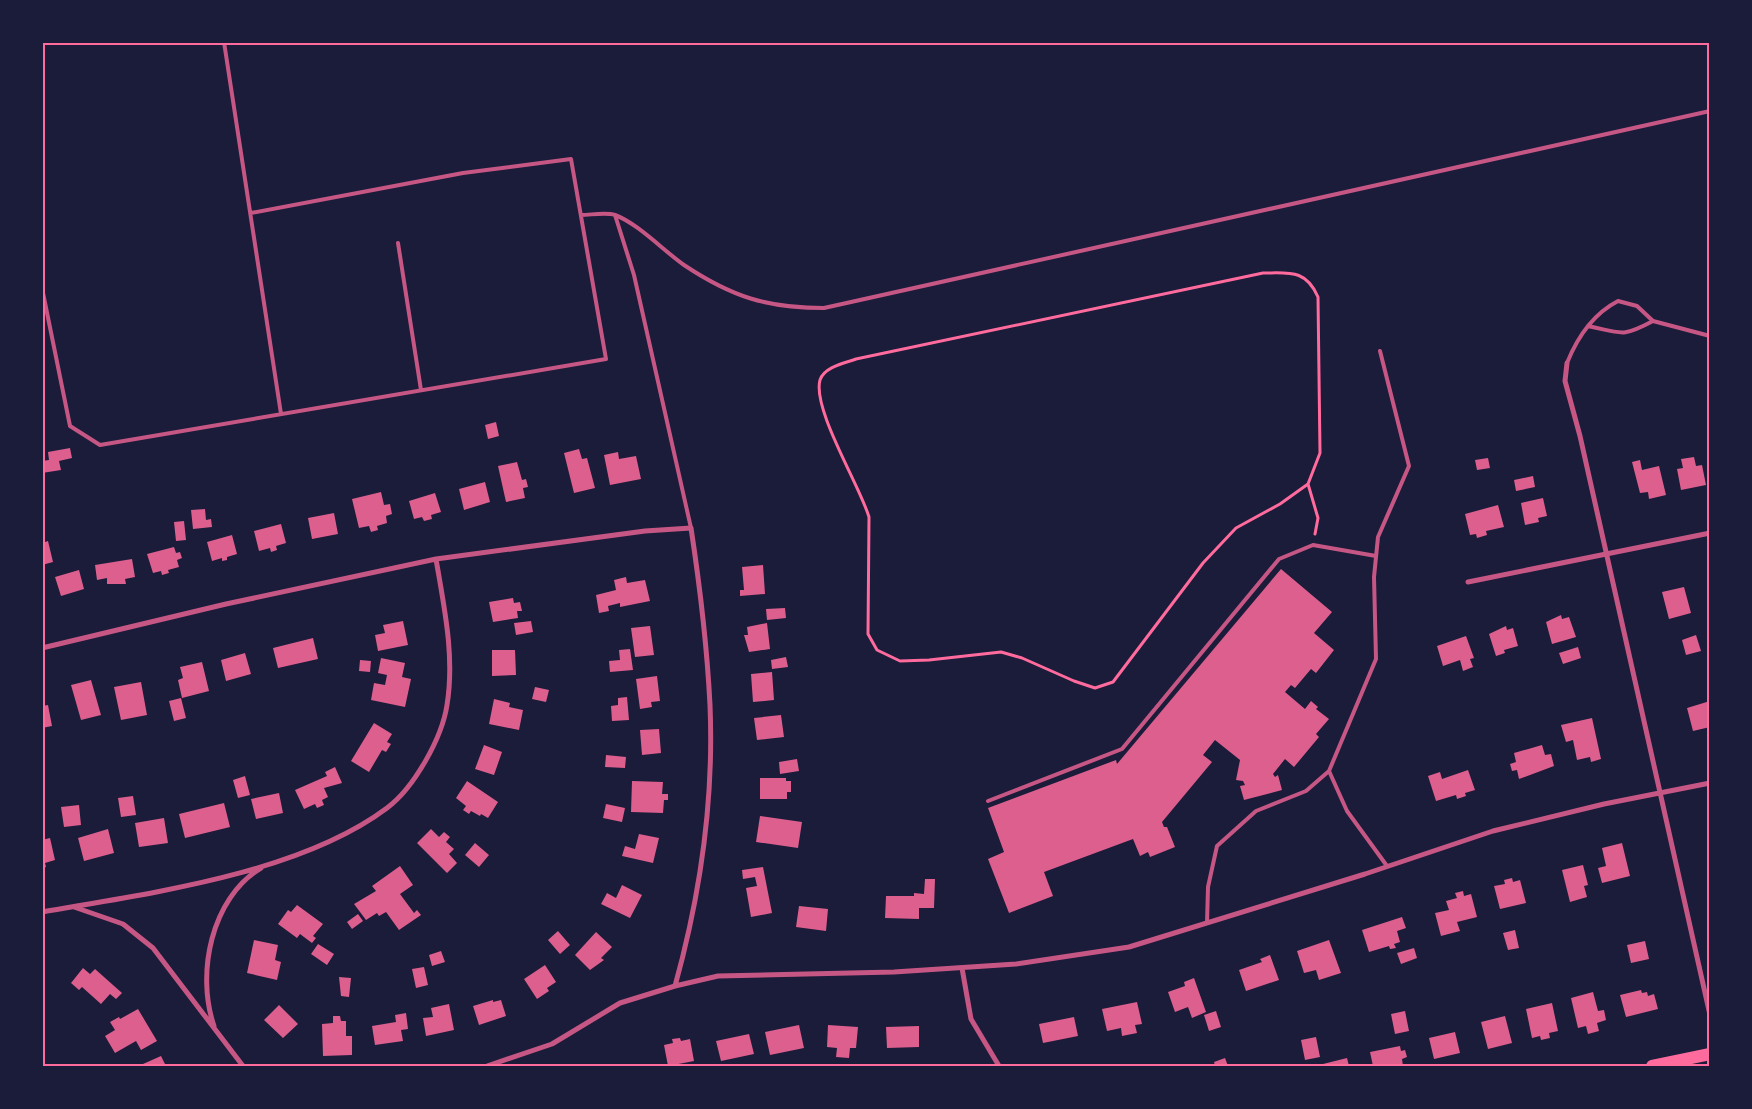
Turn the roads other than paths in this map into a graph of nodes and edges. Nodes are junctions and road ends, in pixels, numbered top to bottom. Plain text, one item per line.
1 (224, 42) edge
2 (1710, 111) edge
3 (251, 213) junction
4 (581, 214) junction
5 (615, 215) junction
6 (398, 243) dead end
7 (42, 288) edge
8 (1653, 320) junction
9 (1588, 326) junction
10 (1710, 336) edge
11 (1380, 351) dead end
12 (1567, 363) joint
13 (421, 390) junction
14 (281, 414) junction
15 (691, 528) junction
16 (1710, 533) edge
17 (1607, 555) junction
18 (1376, 556) junction
19 (436, 559) junction
20 (1468, 582) dead end
21 (42, 648) edge
22 (1329, 771) junction
23 (1710, 783) edge
24 (1660, 794) junction
25 (988, 801) dead end
26 (268, 864) junction
27 (1387, 866) junction
28 (72, 907) junction
29 (42, 912) edge
30 (1207, 923) junction
31 (962, 968) junction
32 (675, 986) junction
33 (1710, 1015) edge
34 (216, 1030) junction
35 (1710, 1054) edge
36 (243, 1066) edge
37 (487, 1066) edge
38 (999, 1066) edge
39 (1652, 1066) edge

1 - 3 lane
2 - 5 lane
3 - 4 lane
3 - 14 lane
4 - 5 lane
4 - 13 lane
5 - 15 lane
6 - 13 lane
7 - 14 lane
8 - 9 lane
8 - 9 lane
8 - 10 lane
9 - 12 lane
11 - 18 lane
12 - 17 street
13 - 14 lane
15 - 19 street
15 - 32 street
16 - 17 street
17 - 20 street
17 - 24 street
18 - 22 lane
18 - 25 lane
19 - 21 street
19 - 26 street
22 - 27 lane
22 - 30 lane
23 - 24 street
24 - 27 street
24 - 33 street
26 - 28 street
26 - 34 street
27 - 30 street
28 - 29 street
28 - 34 street
30 - 31 street
31 - 32 street
31 - 38 street
32 - 37 street
34 - 36 street
35 - 39 main road

